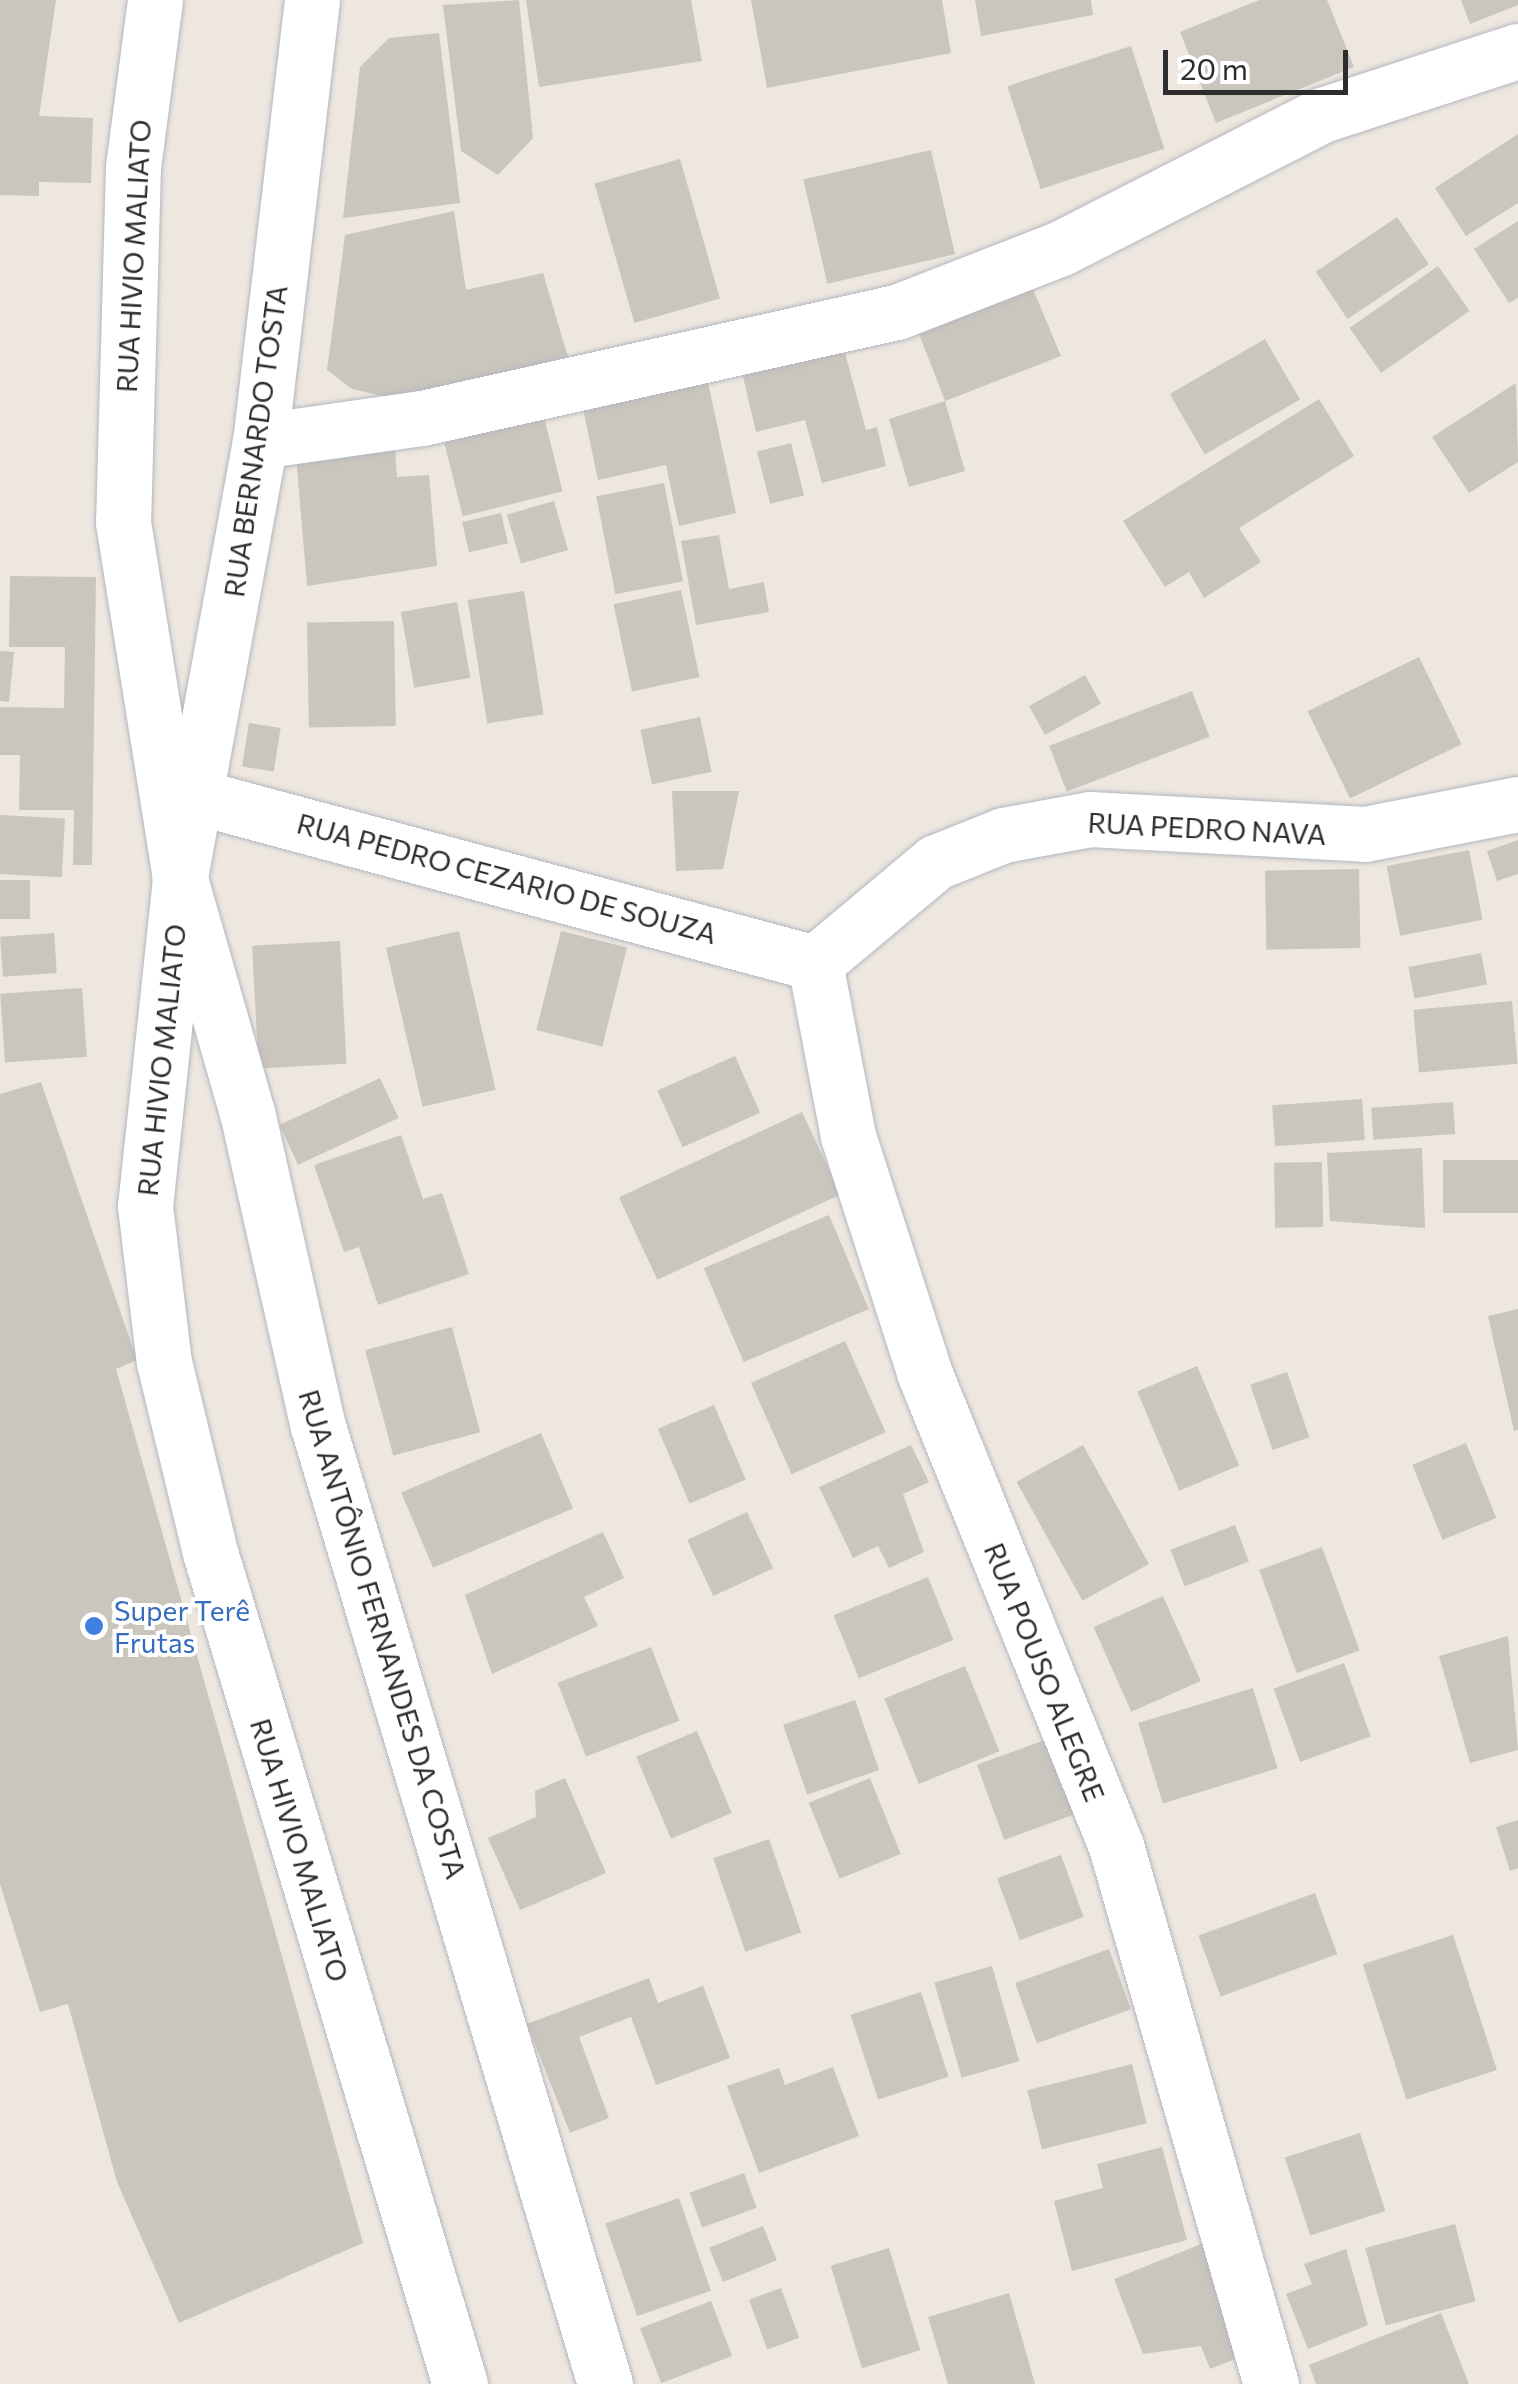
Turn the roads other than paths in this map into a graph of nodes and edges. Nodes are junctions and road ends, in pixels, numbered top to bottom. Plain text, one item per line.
1 (155, 0) edge
2 (313, 0) edge
3 (1518, 51) edge
4 (260, 441) junction
5 (198, 797) junction
6 (1518, 804) edge
7 (180, 879) junction
8 (816, 963) junction
9 (460, 2384) edge
10 (605, 2384) edge
11 (1270, 2384) edge

1 - 7 street, RUA HIVIO MALIATO
2 - 4 street, RUA BERNARDO TOSTA
3 - 4 street
4 - 5 street, RUA BERNARDO TOSTA
5 - 7 street, RUA BERNARDO TOSTA
5 - 8 street, RUA PEDRO CEZARIO DE SOUZA
6 - 8 street, RUA PEDRO NAVA
7 - 9 street, RUA HIVIO MALIATO
7 - 10 street, RUA ANTÔNIO FERNANDES DA COSTA
8 - 11 street, RUA POUSO ALEGRE

